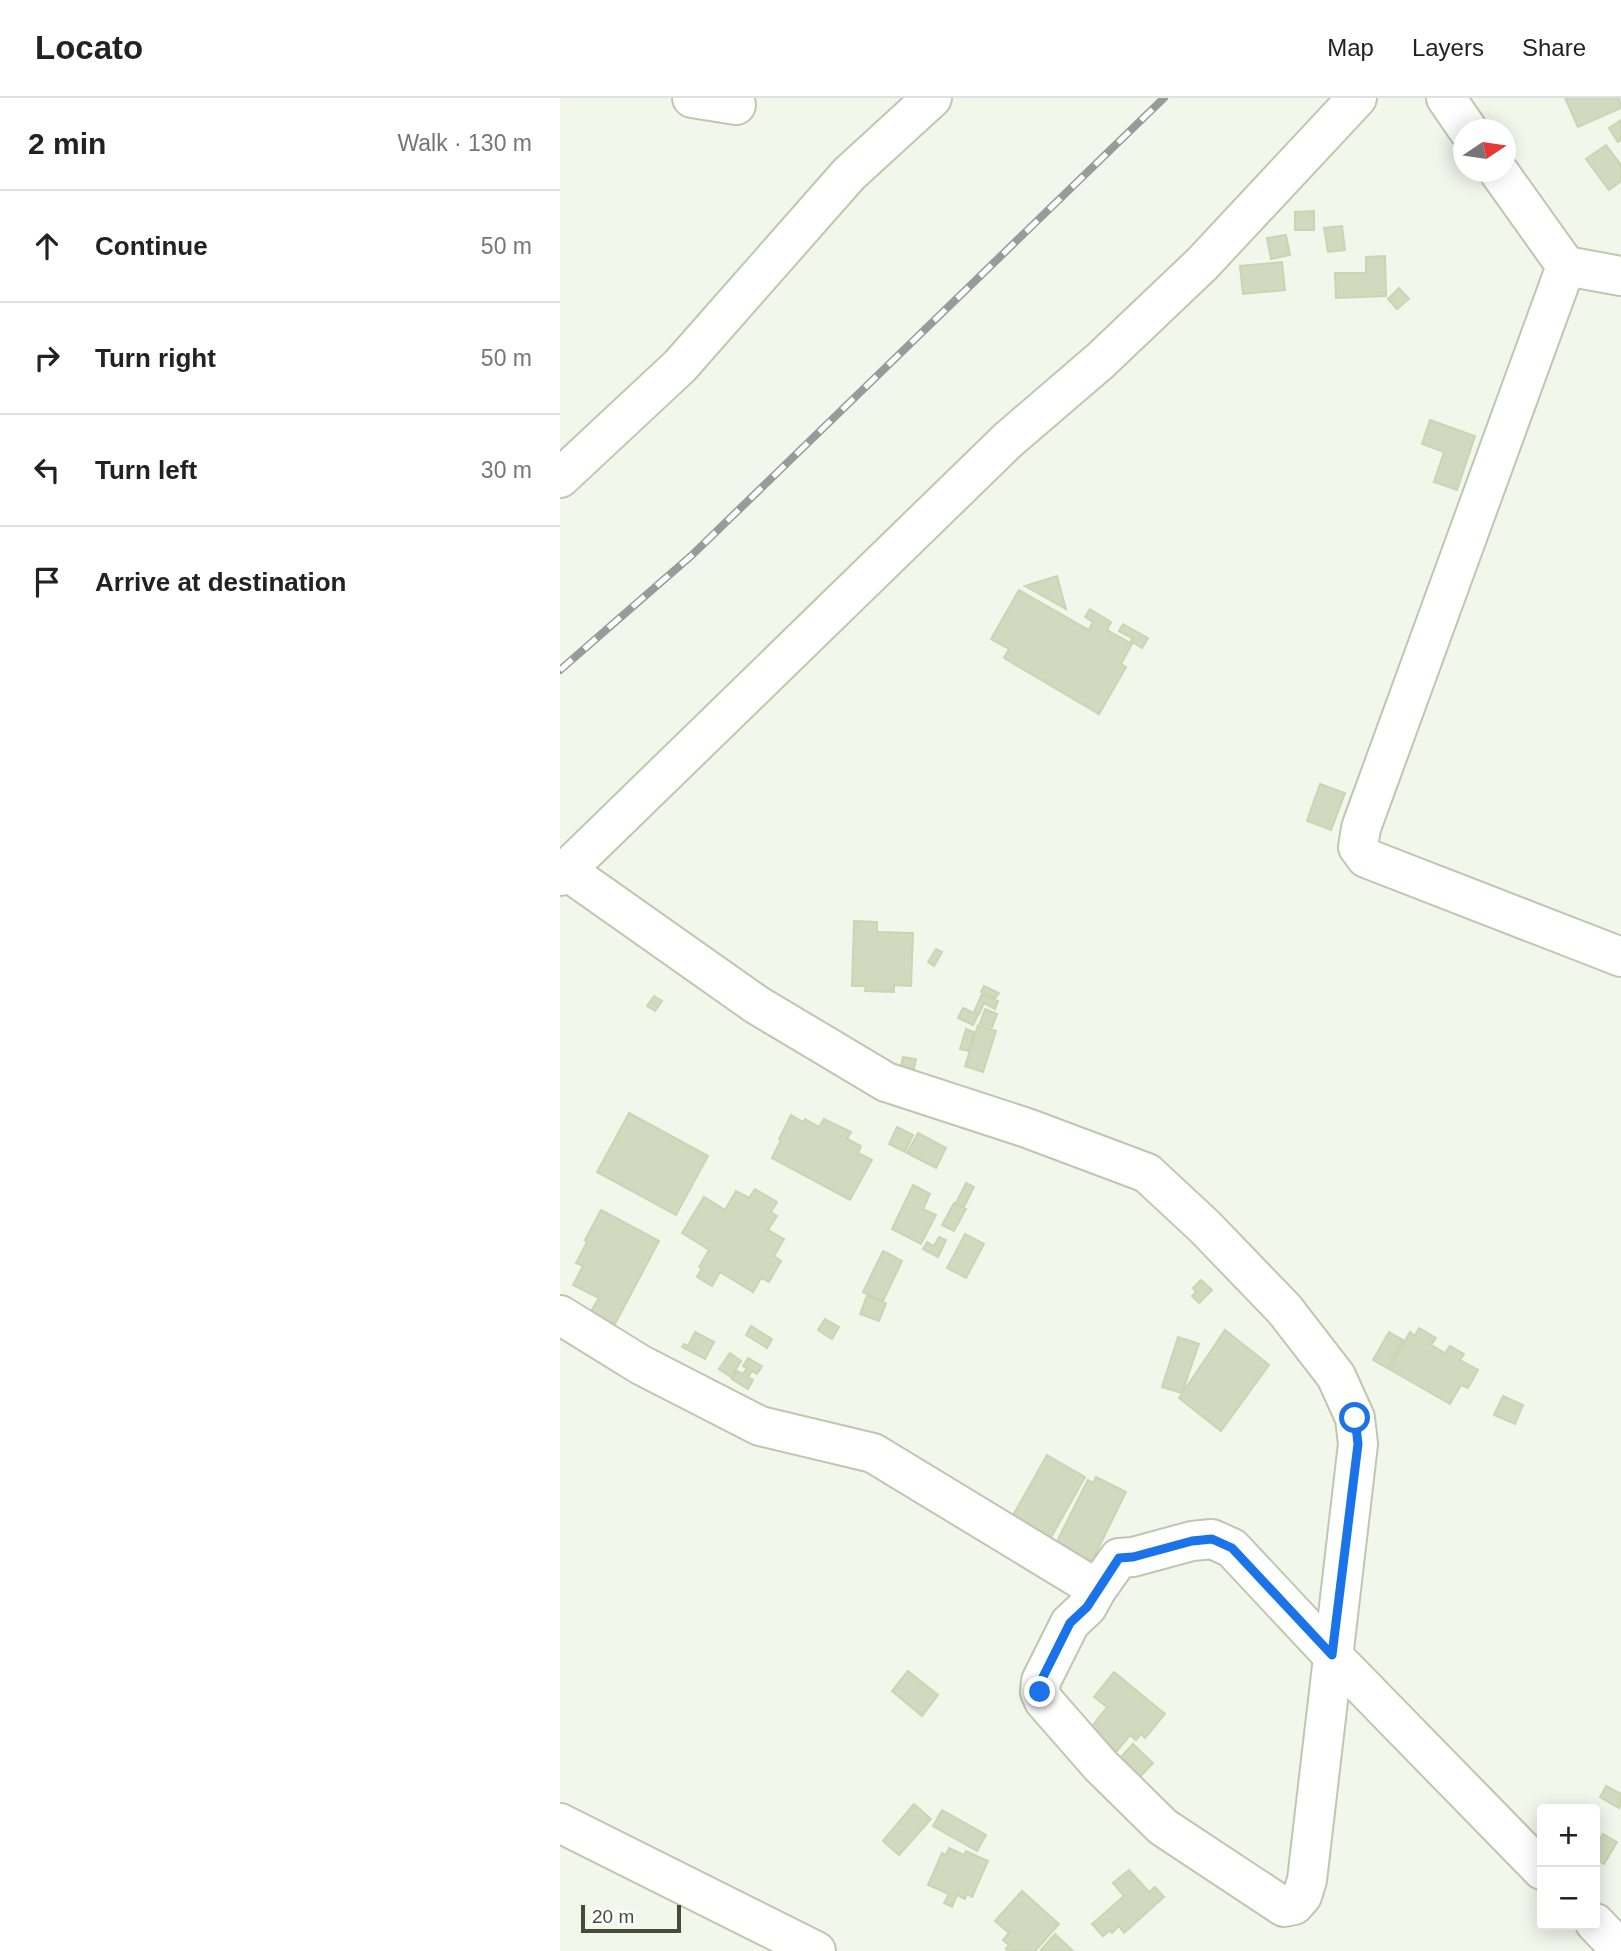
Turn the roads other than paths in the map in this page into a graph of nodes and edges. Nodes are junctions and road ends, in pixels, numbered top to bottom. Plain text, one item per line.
1 (692, 98) edge
2 (932, 98) edge
3 (1357, 98) edge
4 (1446, 98) edge
5 (736, 105) dead end
6 (1460, 119) edge
7 (1506, 182) edge
8 (1566, 266) junction
9 (1621, 276) edge
10 (560, 478) edge
11 (564, 874) edge
12 (1621, 957) edge
13 (560, 1315) edge
14 (1097, 1589) junction
15 (1332, 1655) junction
16 (560, 1823) edge
17 (1539, 1867) edge
18 (1600, 1928) edge
19 (1621, 1950) edge
20 (816, 1951) edge

1 - 5 street
2 - 10 street
3 - 11 street
4 - 6 street
7 - 8 street
8 - 9 street
8 - 12 street
11 - 15 street
13 - 14 street
14 - 15 street
14 - 15 street
15 - 17 street
16 - 20 street
18 - 19 street

